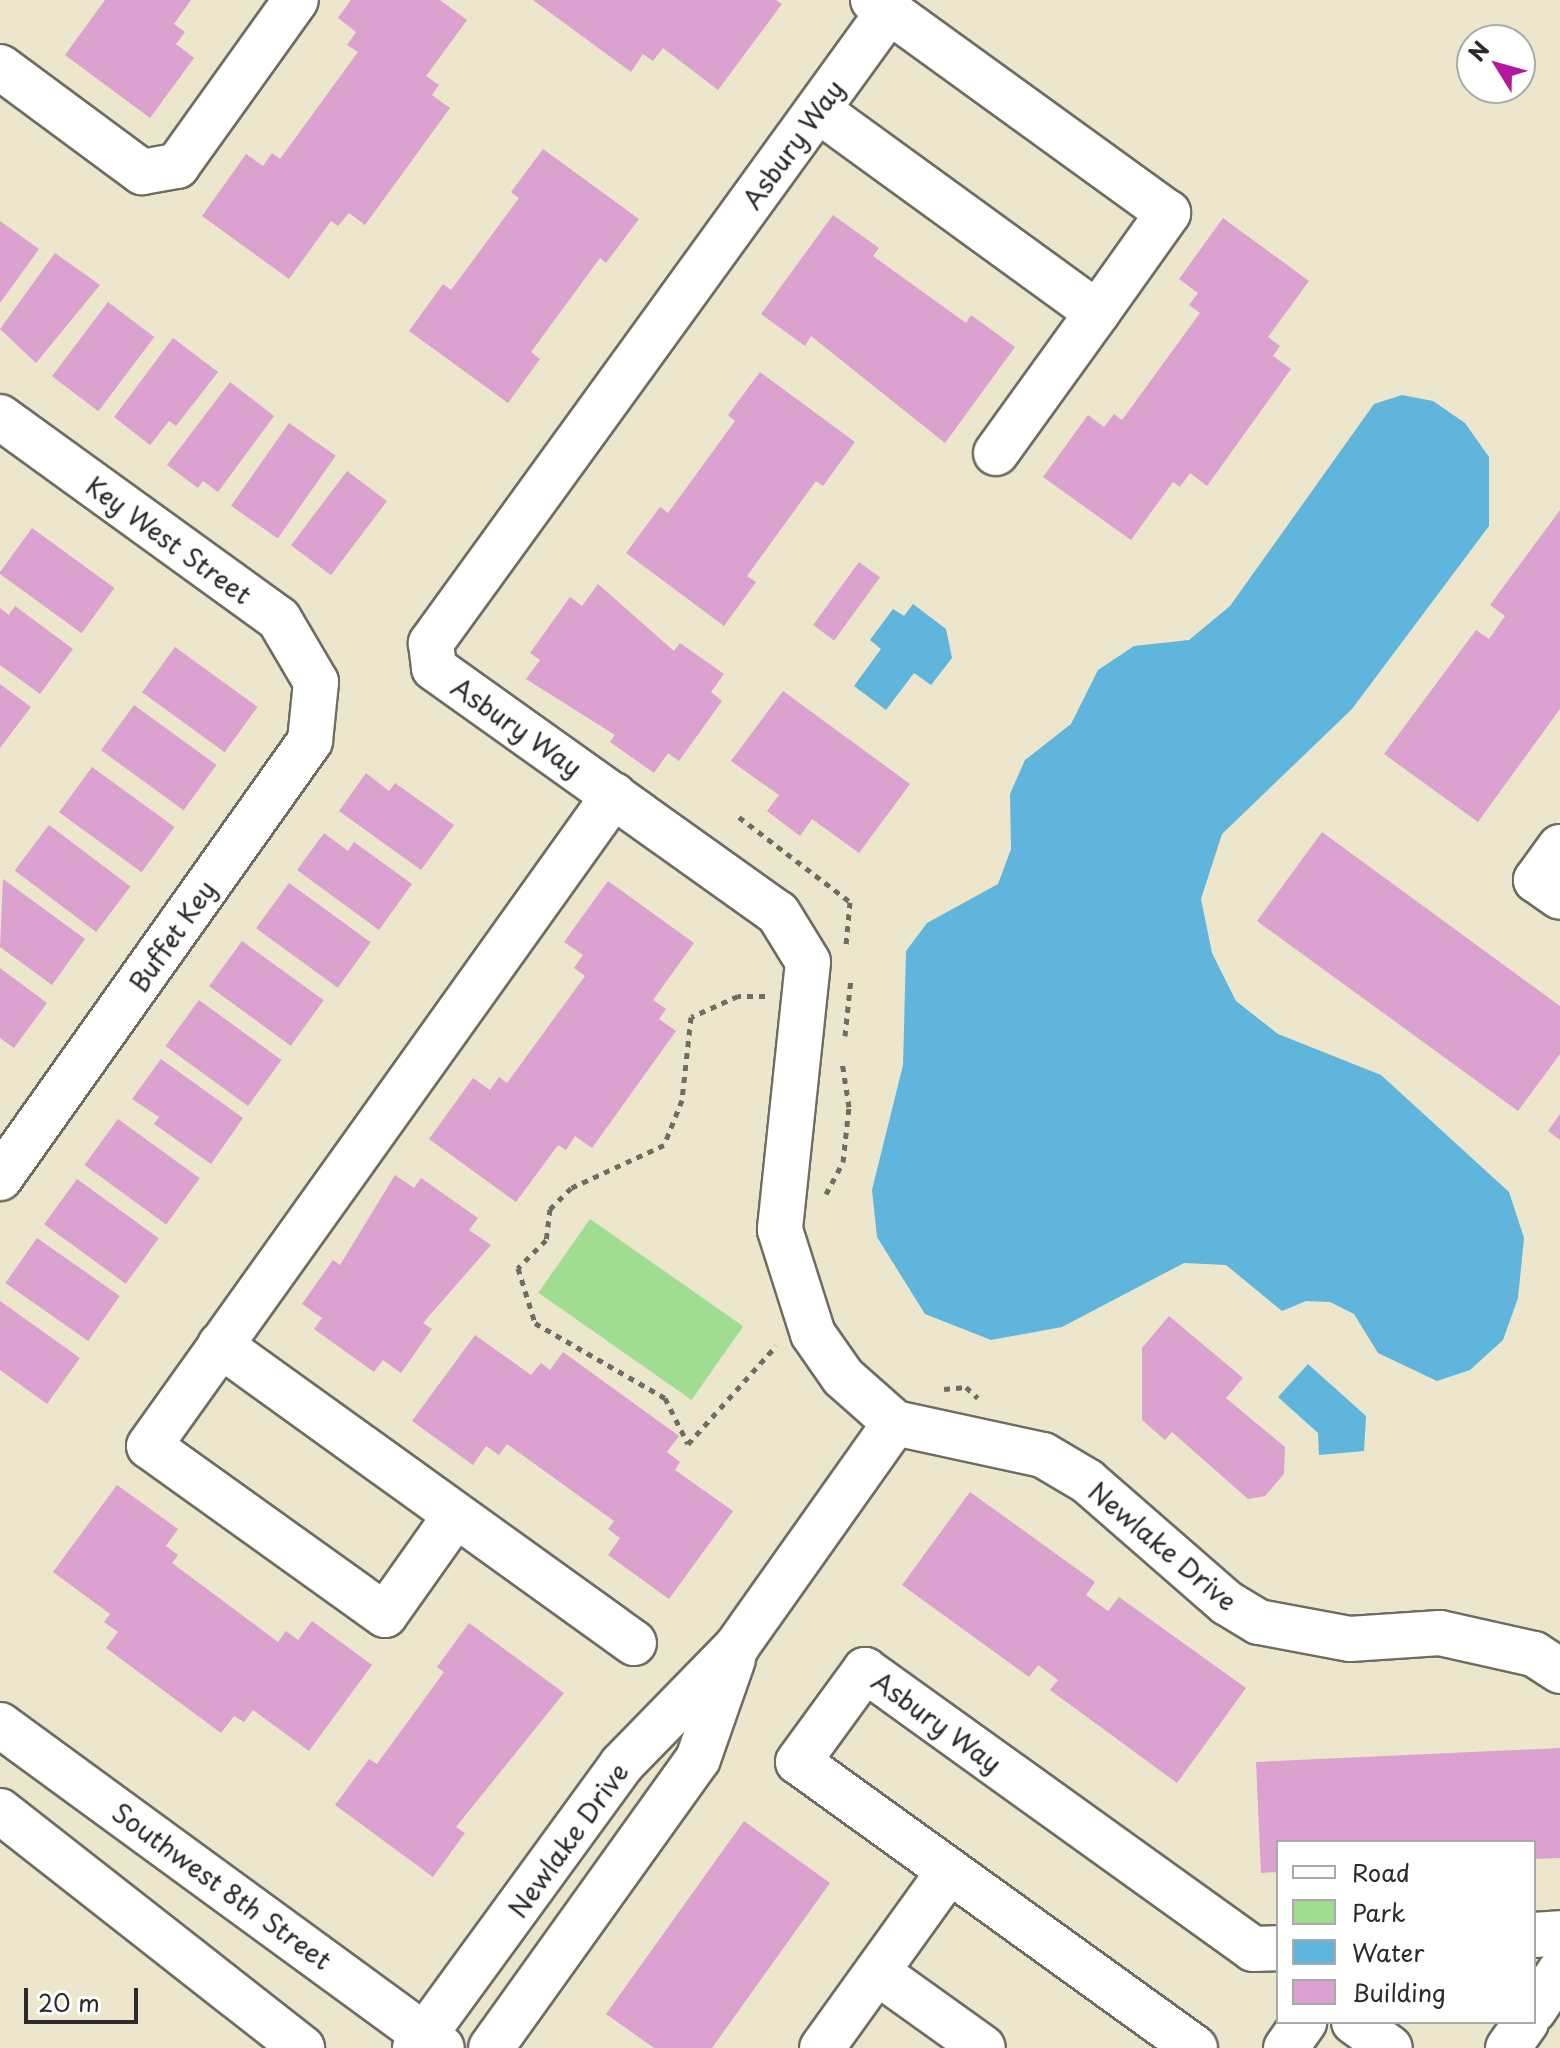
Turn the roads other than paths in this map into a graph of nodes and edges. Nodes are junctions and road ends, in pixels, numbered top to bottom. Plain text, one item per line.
1 (296, 0) edge
2 (881, 6) edge
3 (0, 67) edge
4 (818, 110) junction
5 (1097, 313) junction
6 (7, 438) edge
7 (996, 453) dead end
8 (316, 682) joint
9 (614, 795) junction
10 (1560, 847) edge
11 (1560, 897) edge
12 (0, 1178) edge
13 (220, 1345) junction
14 (895, 1423) junction
15 (455, 1516) junction
16 (634, 1643) dead end
17 (737, 1646) junction
18 (1560, 1671) edge
19 (0, 1725) edge
20 (622, 1764) junction
21 (671, 1800) junction
22 (0, 1811) edge
23 (949, 1871) junction
24 (1560, 1933) edge
25 (1536, 1935) edge
26 (1270, 1955) edge
27 (1560, 1971) edge
28 (877, 1972) junction
29 (1536, 2007) edge
30 (1303, 2024) edge
31 (1357, 2024) edge
32 (1525, 2024) edge
33 (427, 2044) edge
34 (302, 2048) edge
35 (491, 2048) edge
36 (822, 2048) edge
37 (983, 2048) edge
38 (1195, 2048) edge
39 (1286, 2048) edge
40 (1390, 2048) edge
41 (1508, 2048) edge

1 - 3 street
2 - 4 street, Asbury Way
2 - 5 street
4 - 5 street
4 - 9 street, Asbury Way
5 - 7 street
6 - 8 street, Key West Street
8 - 12 street, Buffet Key
9 - 13 street
9 - 14 street, Asbury Way
10 - 11 street
13 - 15 street
13 - 15 street
14 - 17 street, Newlake Drive
14 - 18 street, Newlake Drive
15 - 16 street
17 - 20 street, Newlake Drive
17 - 21 street, Newlake Drive
19 - 33 street, Southwest 8th Street
20 - 21 street
20 - 33 street, Newlake Drive
21 - 35 street, Newlake Drive
22 - 34 street
23 - 26 street, Asbury Way
23 - 28 street
23 - 38 street, Asbury Way
24 - 25 street
27 - 29 street
28 - 36 street
28 - 37 street
30 - 39 street
31 - 40 street
32 - 41 street

